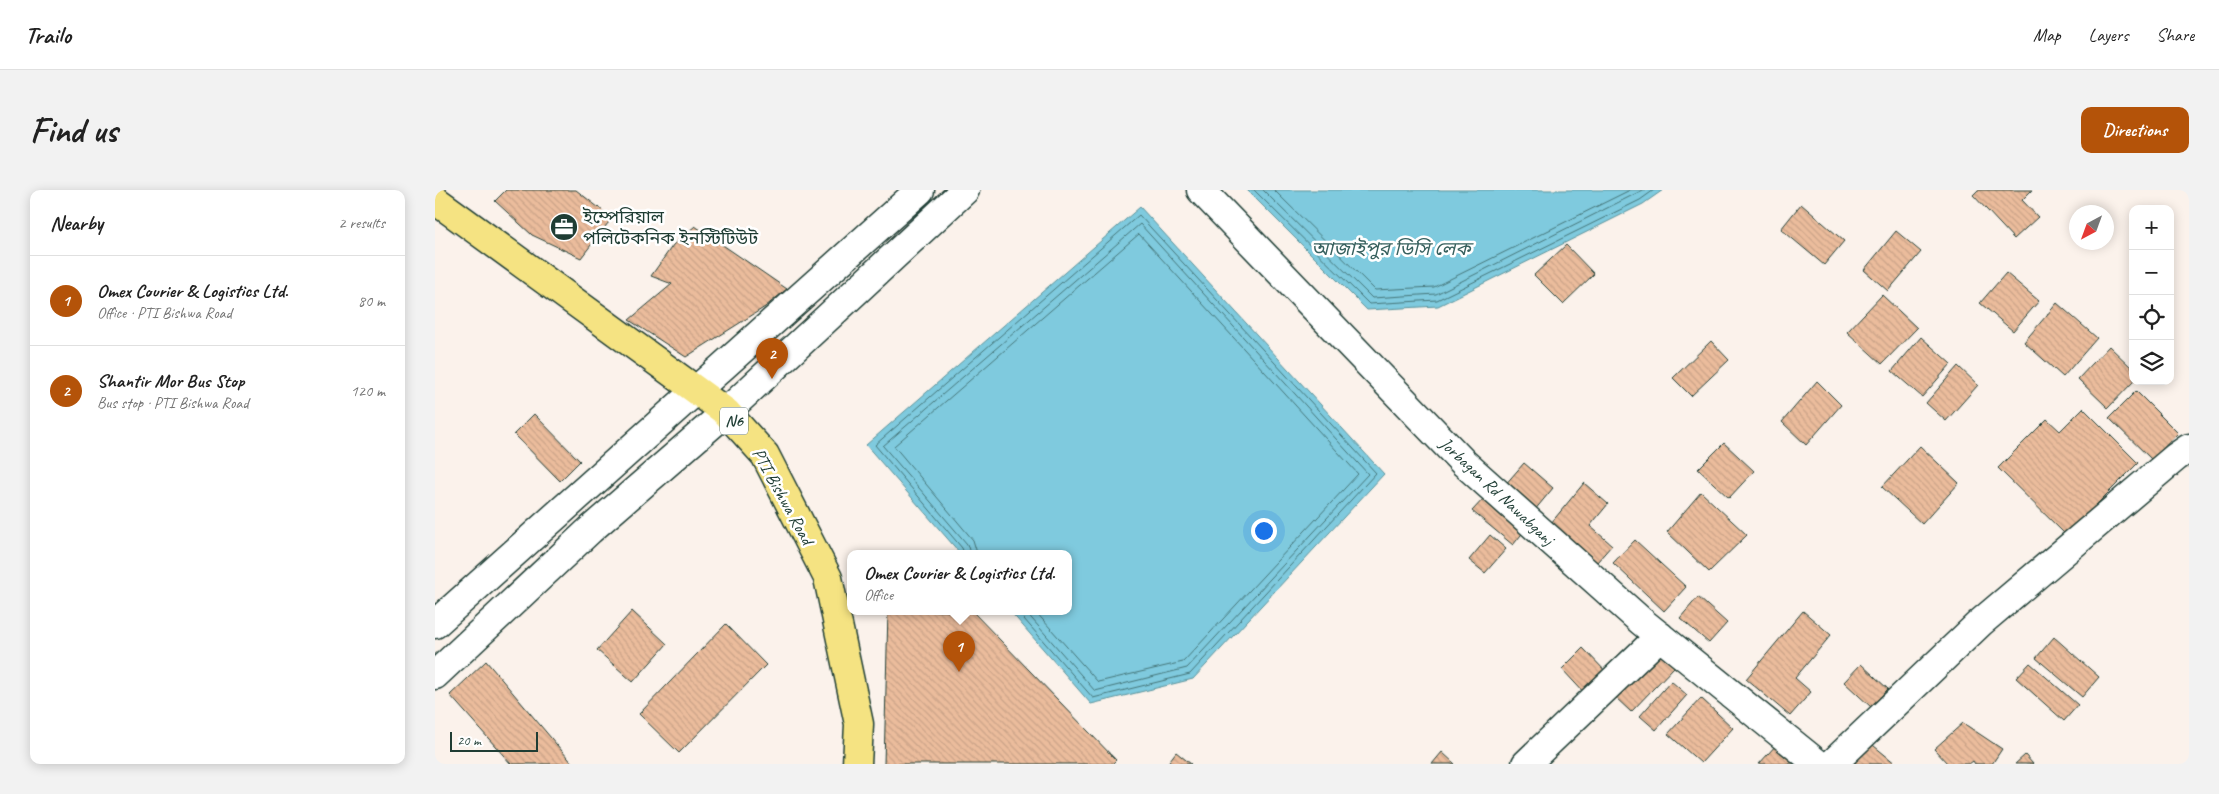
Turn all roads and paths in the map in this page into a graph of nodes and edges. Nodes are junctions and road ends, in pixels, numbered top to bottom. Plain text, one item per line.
1 (920, 190) edge
2 (965, 190) edge
3 (1201, 190) edge
4 (435, 200) edge
5 (696, 389) junction
6 (726, 412) junction
7 (2189, 448) edge
8 (435, 624) edge
9 (1660, 636) junction
10 (435, 675) edge
11 (857, 764) edge
12 (1526, 764) edge
13 (1818, 764) edge
14 (1832, 764) edge

1 - 5 street
2 - 6 street
3 - 9 street, Jorbagan Rd Nawabganj
4 - 5 highway, PTI Bishwa Road / N6
5 - 6 highway, PTI Bishwa Road / N6
5 - 8 street
6 - 10 street
6 - 11 highway, PTI Bishwa Road / N6
7 - 14 street
9 - 12 street
9 - 13 street, Jorbagan Rd Nawabganj

